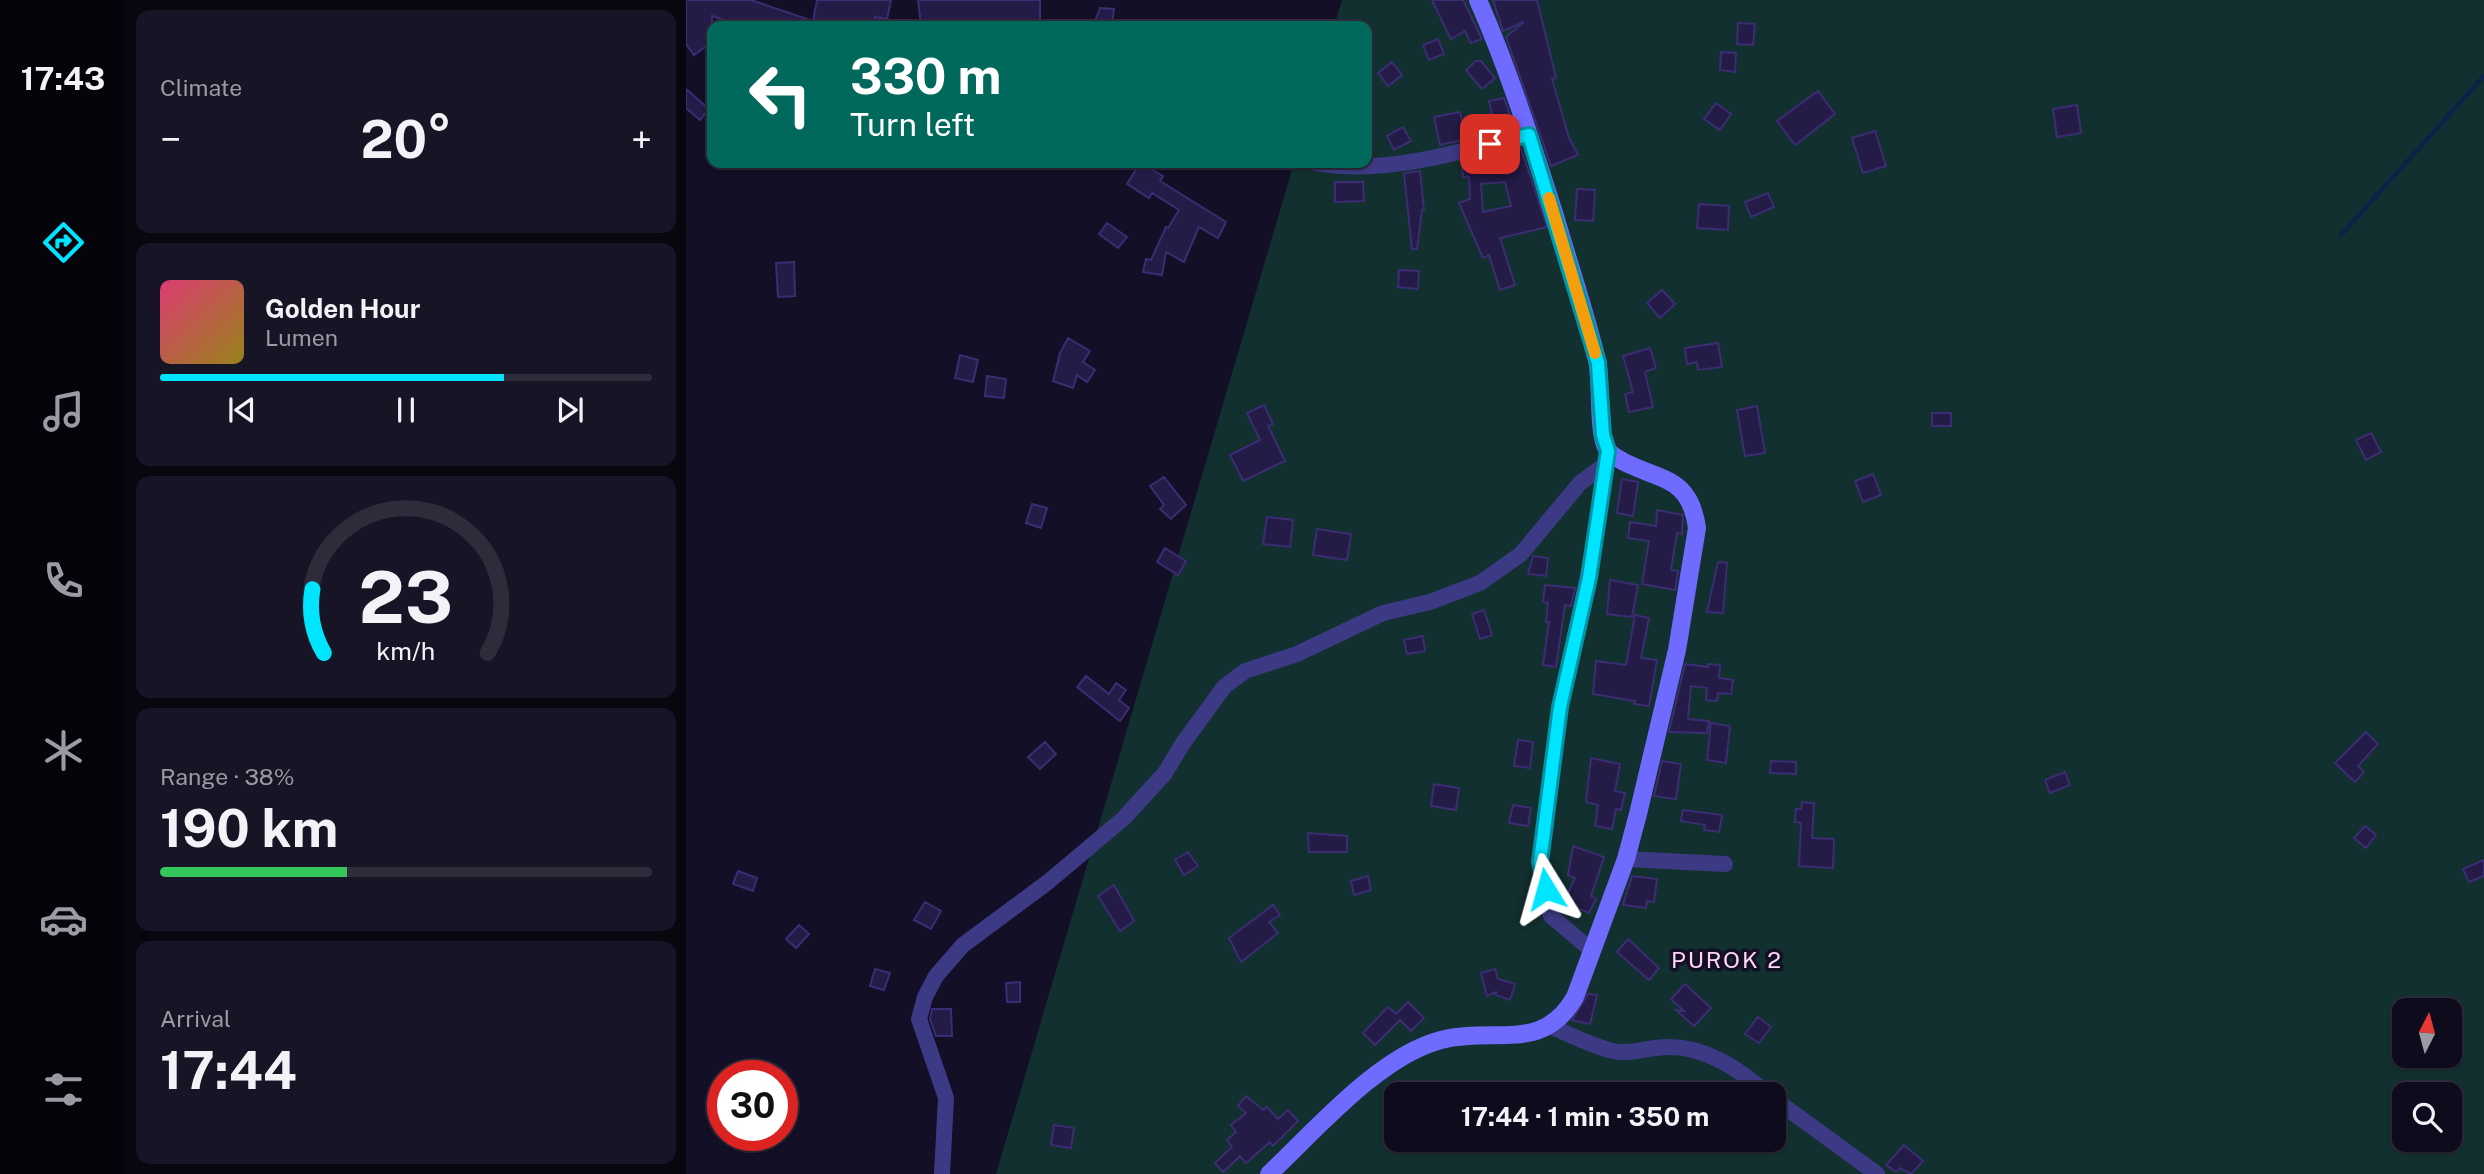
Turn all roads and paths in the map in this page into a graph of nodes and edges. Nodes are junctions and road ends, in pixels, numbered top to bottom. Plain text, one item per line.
1 (1478, 0) edge
2 (1529, 135) junction
3 (1372, 166) edge
4 (1607, 457) junction
5 (1626, 859) junction
6 (1725, 864) dead end
7 (1590, 949) junction
8 (1552, 1027) junction
9 (1754, 1082) edge
10 (1786, 1108) edge
11 (942, 1174) edge
12 (1269, 1174) edge
13 (1877, 1174) edge

1 - 2 street
2 - 3 street
2 - 4 street
4 - 5 street
4 - 7 street
4 - 11 street
5 - 6 street
5 - 7 street
7 - 8 street
8 - 9 street
8 - 12 street
10 - 13 street

